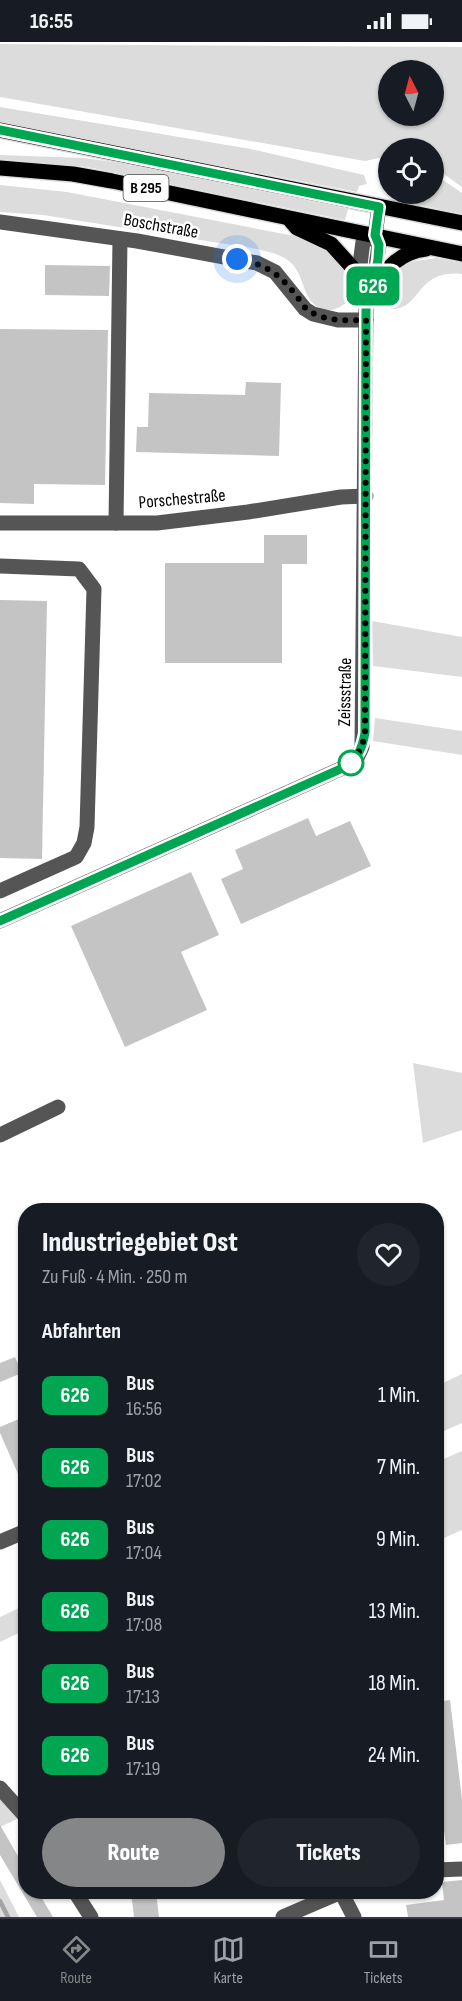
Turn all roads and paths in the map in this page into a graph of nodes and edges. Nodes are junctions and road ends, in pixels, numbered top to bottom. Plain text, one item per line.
1 (0, 130) edge
2 (0, 168) edge
3 (379, 207) junction
4 (289, 218) junction
5 (0, 222) edge
6 (462, 223) edge
7 (375, 235) junction
8 (120, 238) junction
9 (435, 248) junction
10 (462, 254) edge
11 (360, 276) junction
12 (373, 288) junction
13 (366, 313) junction
14 (366, 496) junction
15 (0, 523) edge
16 (116, 523) junction
17 (0, 566) edge
18 (0, 891) edge
19 (0, 921) edge
20 (58, 1107) dead end
21 (0, 1135) edge
22 (18, 1534) edge
23 (0, 1542) edge
24 (0, 1788) edge
25 (18, 1807) edge
26 (462, 1869) edge
27 (444, 1870) edge
28 (79, 1899) edge
29 (325, 1899) edge
30 (345, 1899) edge
31 (91, 1917) edge
32 (283, 1917) edge
33 (354, 1917) edge

1 - 3 main road, B 295
2 - 4 main road, B 295
3 - 6 main road, B 295
3 - 7 street, Zeissstraße
4 - 7 main road, B 295
4 - 11 main road
5 - 8 street, Boschstraße
7 - 9 main road, B 295
7 - 11 street, Zeissstraße
7 - 12 street, Zeissstraße
8 - 13 street, Boschstraße
8 - 16 street
9 - 10 main road, B 295
9 - 12 main road
11 - 13 street
12 - 13 street, Zeissstraße
13 - 14 street, Zeissstraße
14 - 16 street, Porschestraße
14 - 19 street, Zeissstraße
15 - 16 street, Porschestraße
17 - 18 street
20 - 21 street
22 - 23 street
24 - 25 street
26 - 27 street
28 - 31 street
29 - 32 street
30 - 33 street

